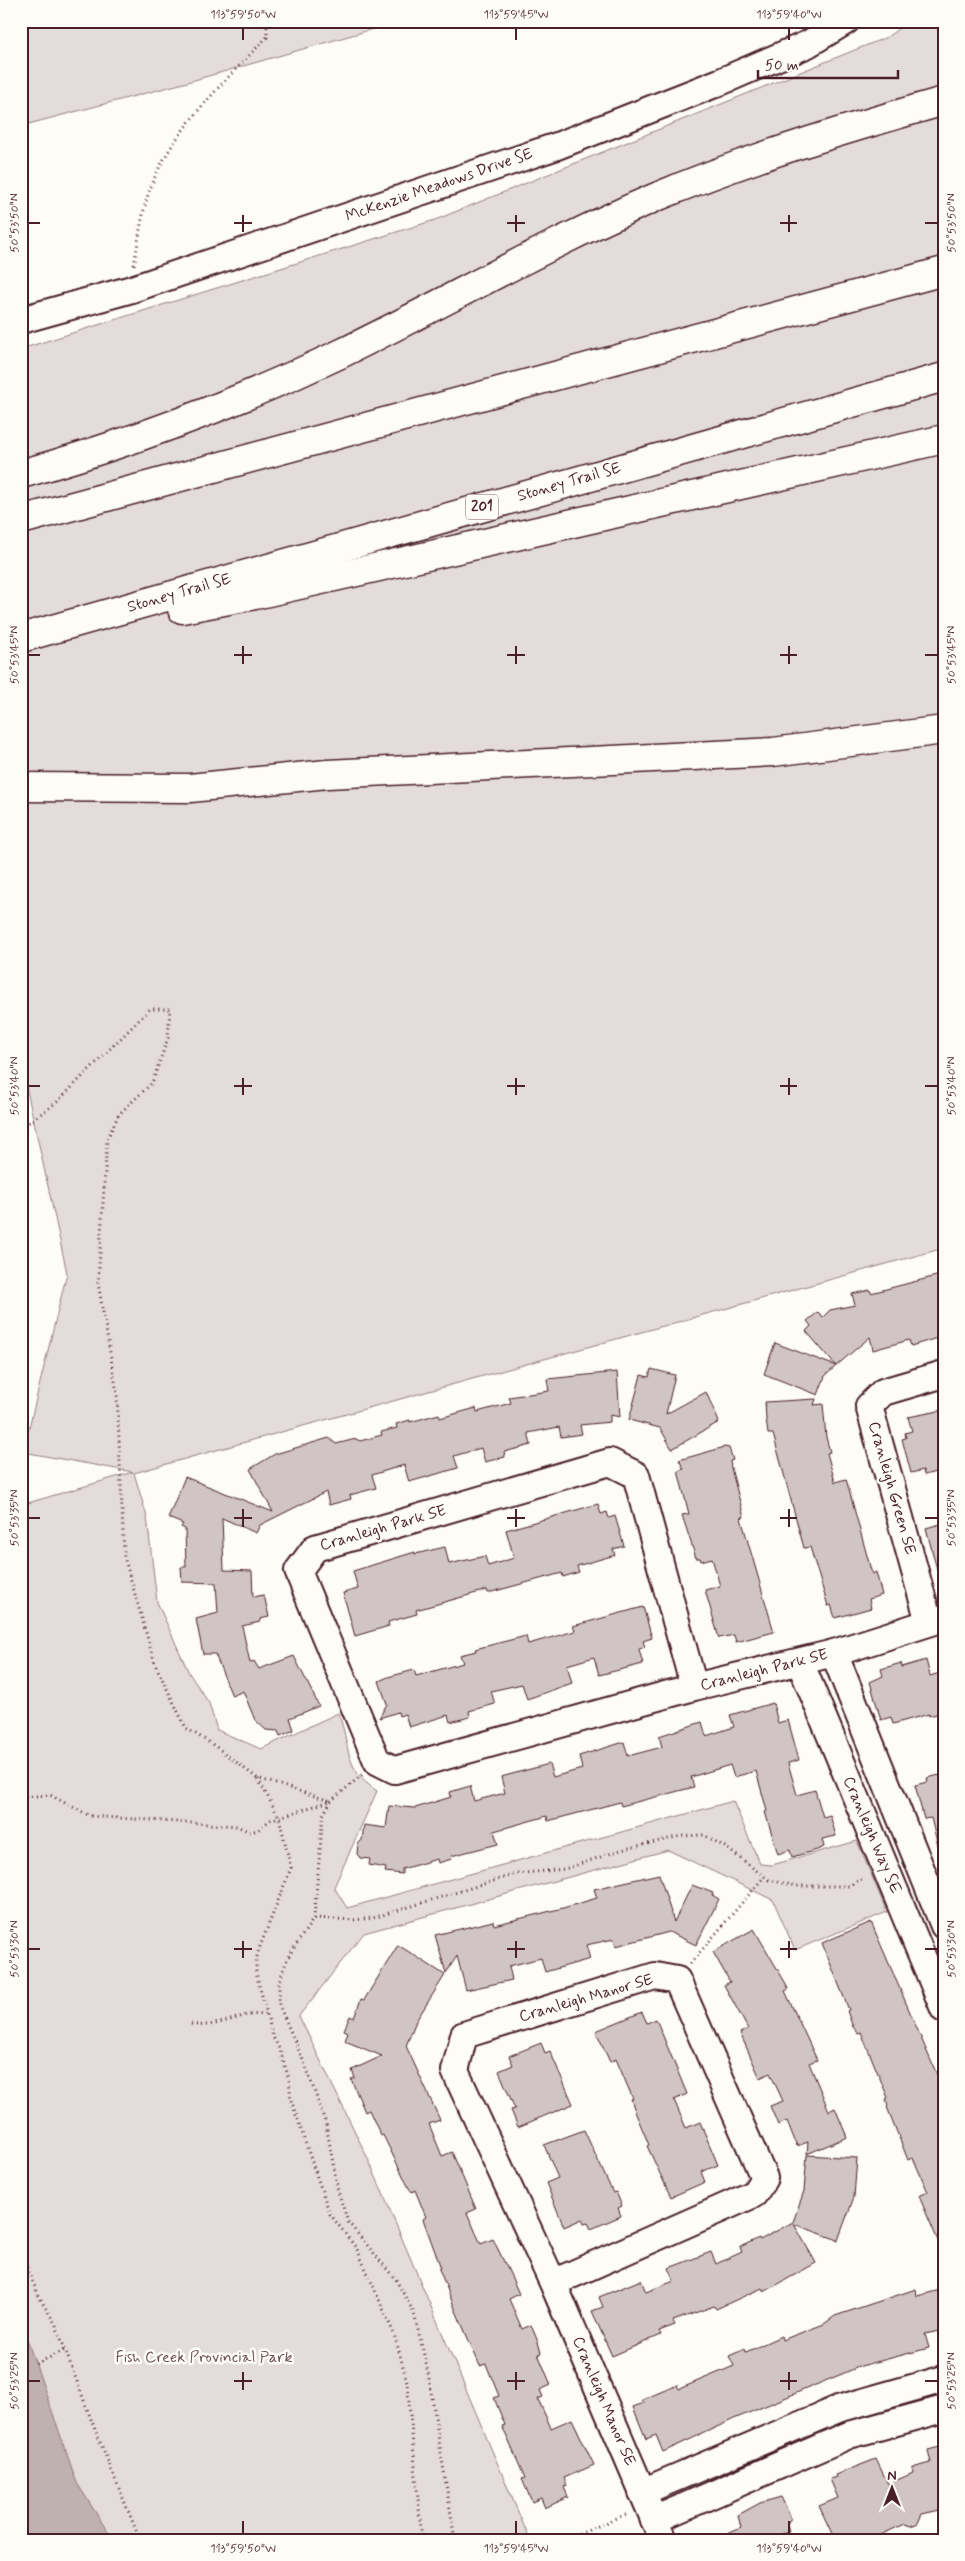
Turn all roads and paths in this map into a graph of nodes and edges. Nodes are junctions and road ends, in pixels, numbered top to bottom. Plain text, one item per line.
1 (267, 21) edge
2 (846, 21) edge
3 (944, 101) edge
4 (944, 272) edge
5 (132, 289) junction
6 (21, 320) edge
7 (944, 377) edge
8 (944, 439) edge
9 (21, 474) edge
10 (21, 520) edge
11 (21, 639) edge
12 (944, 730) edge
13 (21, 787) edge
14 (21, 1142) edge
15 (944, 1374) edge
16 (936, 1620) edge
17 (834, 1653) junction
18 (800, 1662) junction
19 (694, 1687) junction
20 (377, 1761) junction
21 (257, 1778) junction
22 (21, 1796) edge
23 (331, 1801) junction
24 (279, 1817) junction
25 (873, 1873) dead end
26 (764, 1876) junction
27 (934, 1877) edge
28 (895, 1890) junction
29 (314, 1918) junction
30 (944, 1926) edge
31 (677, 1980) junction
32 (944, 2009) edge
33 (266, 2014) junction
34 (192, 2024) dead end
35 (21, 2248) edge
36 (553, 2283) junction
37 (65, 2350) junction
38 (36, 2364) dead end
39 (944, 2379) edge
40 (838, 2409) junction
41 (944, 2409) edge
42 (849, 2434) junction
43 (652, 2514) edge
44 (140, 2540) edge
45 (422, 2540) edge
46 (455, 2540) edge
47 (565, 2540) edge

1 - 5 path
2 - 5 street, McKenzie Meadows Drive SE
3 - 9 highway
4 - 10 highway
5 - 6 street, McKenzie Meadows Drive SE
7 - 11 highway, Stoney Trail SE / 201
8 - 11 highway
12 - 13 highway
14 - 21 path
15 - 16 street, Cranleigh Green SE
16 - 17 street, Cranleigh Green SE
17 - 18 street, Cranleigh Park SE
17 - 27 street, Cranleigh Way SE
18 - 19 street, Cranleigh Park SE
18 - 28 street, Cranleigh Way SE
19 - 20 street, Cranleigh Park SE
19 - 20 street, Cranleigh Park SE
20 - 23 path
21 - 23 path
21 - 24 path
22 - 24 path
23 - 24 path
23 - 29 path
24 - 33 path
25 - 26 path
26 - 29 path
26 - 31 path
27 - 28 street
27 - 30 street, Cranleigh Way SE
28 - 32 street, Cranleigh Way SE
29 - 46 path
31 - 36 street, Cranleigh Manor SE
31 - 36 street, Cranleigh Manor SE
33 - 34 path
33 - 45 path
35 - 37 path
36 - 43 street, Cranleigh Manor SE
37 - 38 path
37 - 44 path
39 - 40 street
40 - 42 street
40 - 43 street
41 - 42 street
42 - 43 street
43 - 47 path

